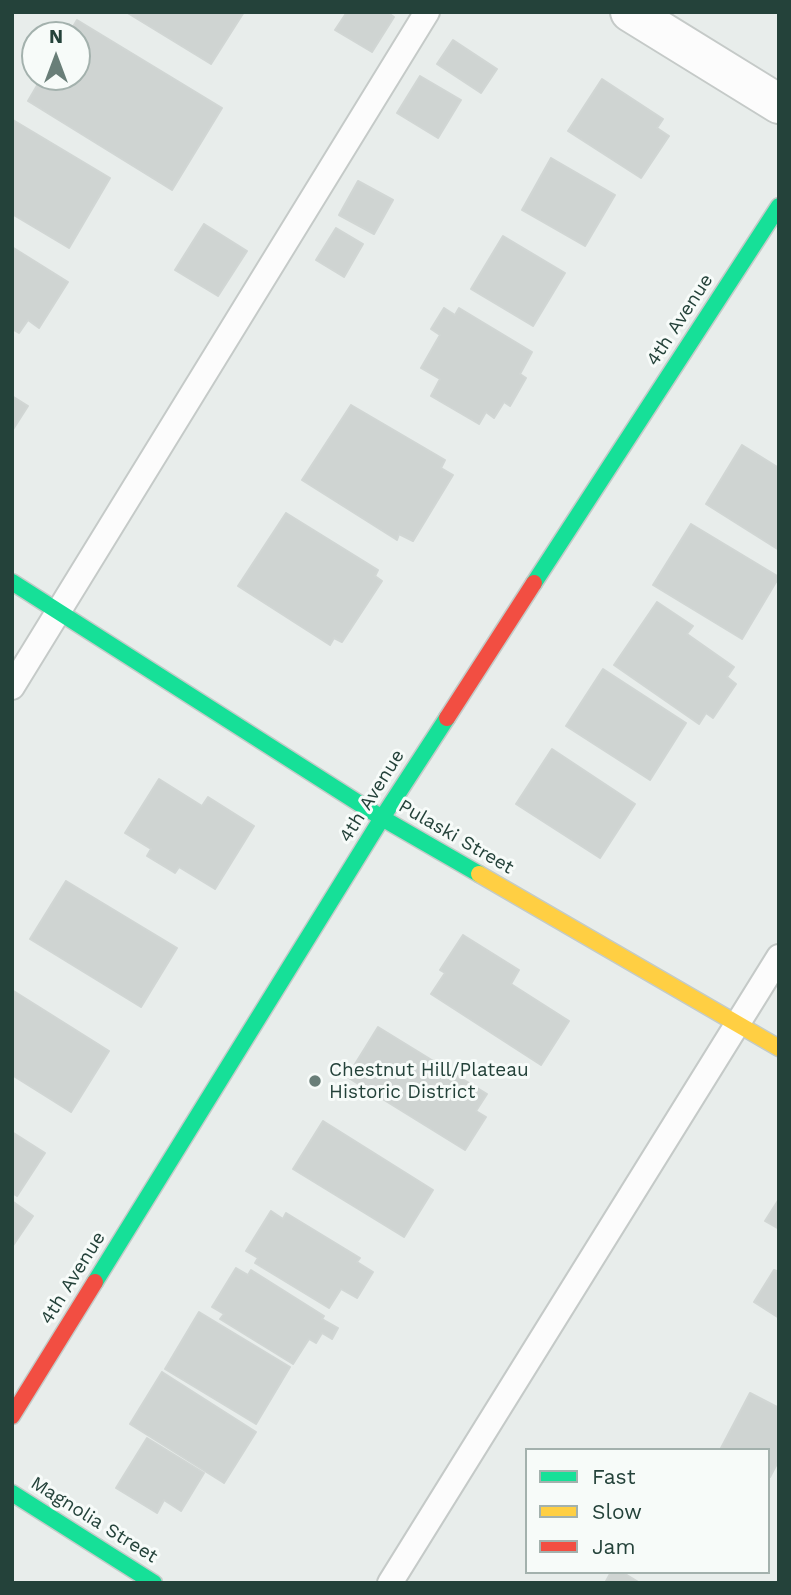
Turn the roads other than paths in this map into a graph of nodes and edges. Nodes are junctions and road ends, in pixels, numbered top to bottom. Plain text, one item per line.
1 (427, 12) edge
2 (630, 12) edge
3 (779, 104) edge
4 (779, 205) edge
5 (12, 582) edge
6 (58, 612) junction
7 (12, 687) edge
8 (382, 818) junction
9 (779, 957) edge
10 (738, 1025) junction
11 (779, 1048) edge
12 (12, 1416) edge
13 (12, 1493) edge
14 (154, 1583) edge
15 (390, 1583) edge

1 - 6 lane
2 - 3 street
4 - 8 main road, 4th Avenue
5 - 6 main road, Pulaski Street
6 - 7 lane
6 - 8 main road, Pulaski Street
8 - 10 main road, Pulaski Street
8 - 12 main road, 4th Avenue
9 - 10 lane
10 - 11 main road, Pulaski Street
10 - 15 lane
13 - 14 main road, Magnolia Street

